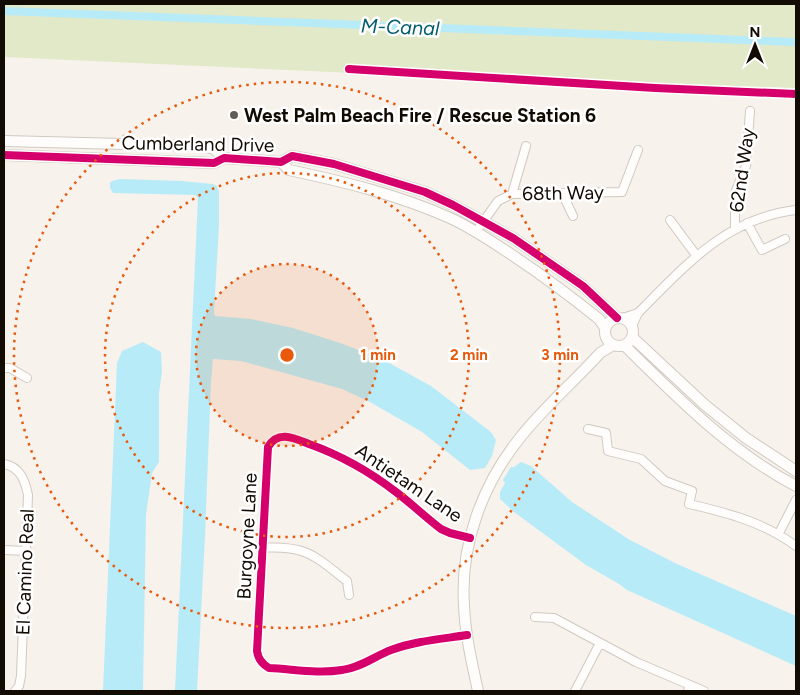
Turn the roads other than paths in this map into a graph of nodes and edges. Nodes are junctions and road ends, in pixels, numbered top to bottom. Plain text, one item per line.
1 (750, 111) dead end
2 (4, 141) edge
3 (526, 146) dead end
4 (638, 150) dead end
5 (4, 155) edge
6 (224, 158) junction
7 (281, 162) junction
8 (562, 193) junction
9 (512, 194) junction
10 (796, 210) edge
11 (573, 216) dead end
12 (670, 220) dead end
13 (484, 222) junction
14 (746, 223) junction
15 (735, 228) junction
16 (476, 232) junction
17 (785, 238) dead end
18 (696, 255) junction
19 (638, 313) junction
20 (620, 318) junction
21 (632, 326) junction
22 (605, 332) junction
23 (633, 338) junction
24 (613, 345) junction
25 (625, 346) junction
26 (600, 353) junction
27 (4, 368) edge
28 (27, 378) dead end
29 (588, 429) dead end
30 (275, 438) joint
31 (4, 464) edge
32 (796, 471) edge
33 (796, 486) edge
34 (796, 500) edge
35 (779, 533) junction
36 (470, 538) junction
37 (796, 546) edge
38 (262, 547) junction
39 (4, 550) edge
40 (27, 551) junction
41 (349, 595) dead end
42 (535, 617) dead end
43 (467, 635) junction
44 (600, 643) junction
45 (689, 688) edge
46 (15, 691) edge
47 (478, 691) edge
48 (575, 691) edge
49 (704, 691) edge

1 - 15 street, 62nd Way
2 - 6 street, Cumberland Drive
3 - 9 street
4 - 8 street, 68th Way
5 - 6 street, Cumberland Drive
6 - 7 street, Cumberland Drive
7 - 13 street, Cumberland Drive
7 - 16 street, Cumberland Drive
8 - 9 street, 68th Way
8 - 11 street
9 - 13 street, 68th Way
10 - 14 street
12 - 18 street
13 - 16 street, 68th Way
13 - 20 street, Cumberland Drive
14 - 15 street
14 - 17 street
15 - 18 street
16 - 22 street, Cumberland Drive
18 - 19 street
19 - 20 street
19 - 21 street
20 - 21 street, Cumberland Drive
20 - 22 street
21 - 23 street
22 - 24 street, Cumberland Drive
22 - 26 street
23 - 25 street
23 - 32 street
24 - 25 street
24 - 26 street
25 - 33 street
26 - 36 street
27 - 28 street
29 - 35 street
30 - 36 street, Antietam Lane
30 - 38 street, Burgoyne Lane
31 - 40 street, El Camino Real
34 - 35 street
35 - 37 street
36 - 43 street
38 - 41 street
38 - 43 street, Burgoyne Lane
39 - 40 street
40 - 46 street, El Camino Real
42 - 44 street
43 - 47 street
44 - 45 street
44 - 48 street
45 - 49 street

